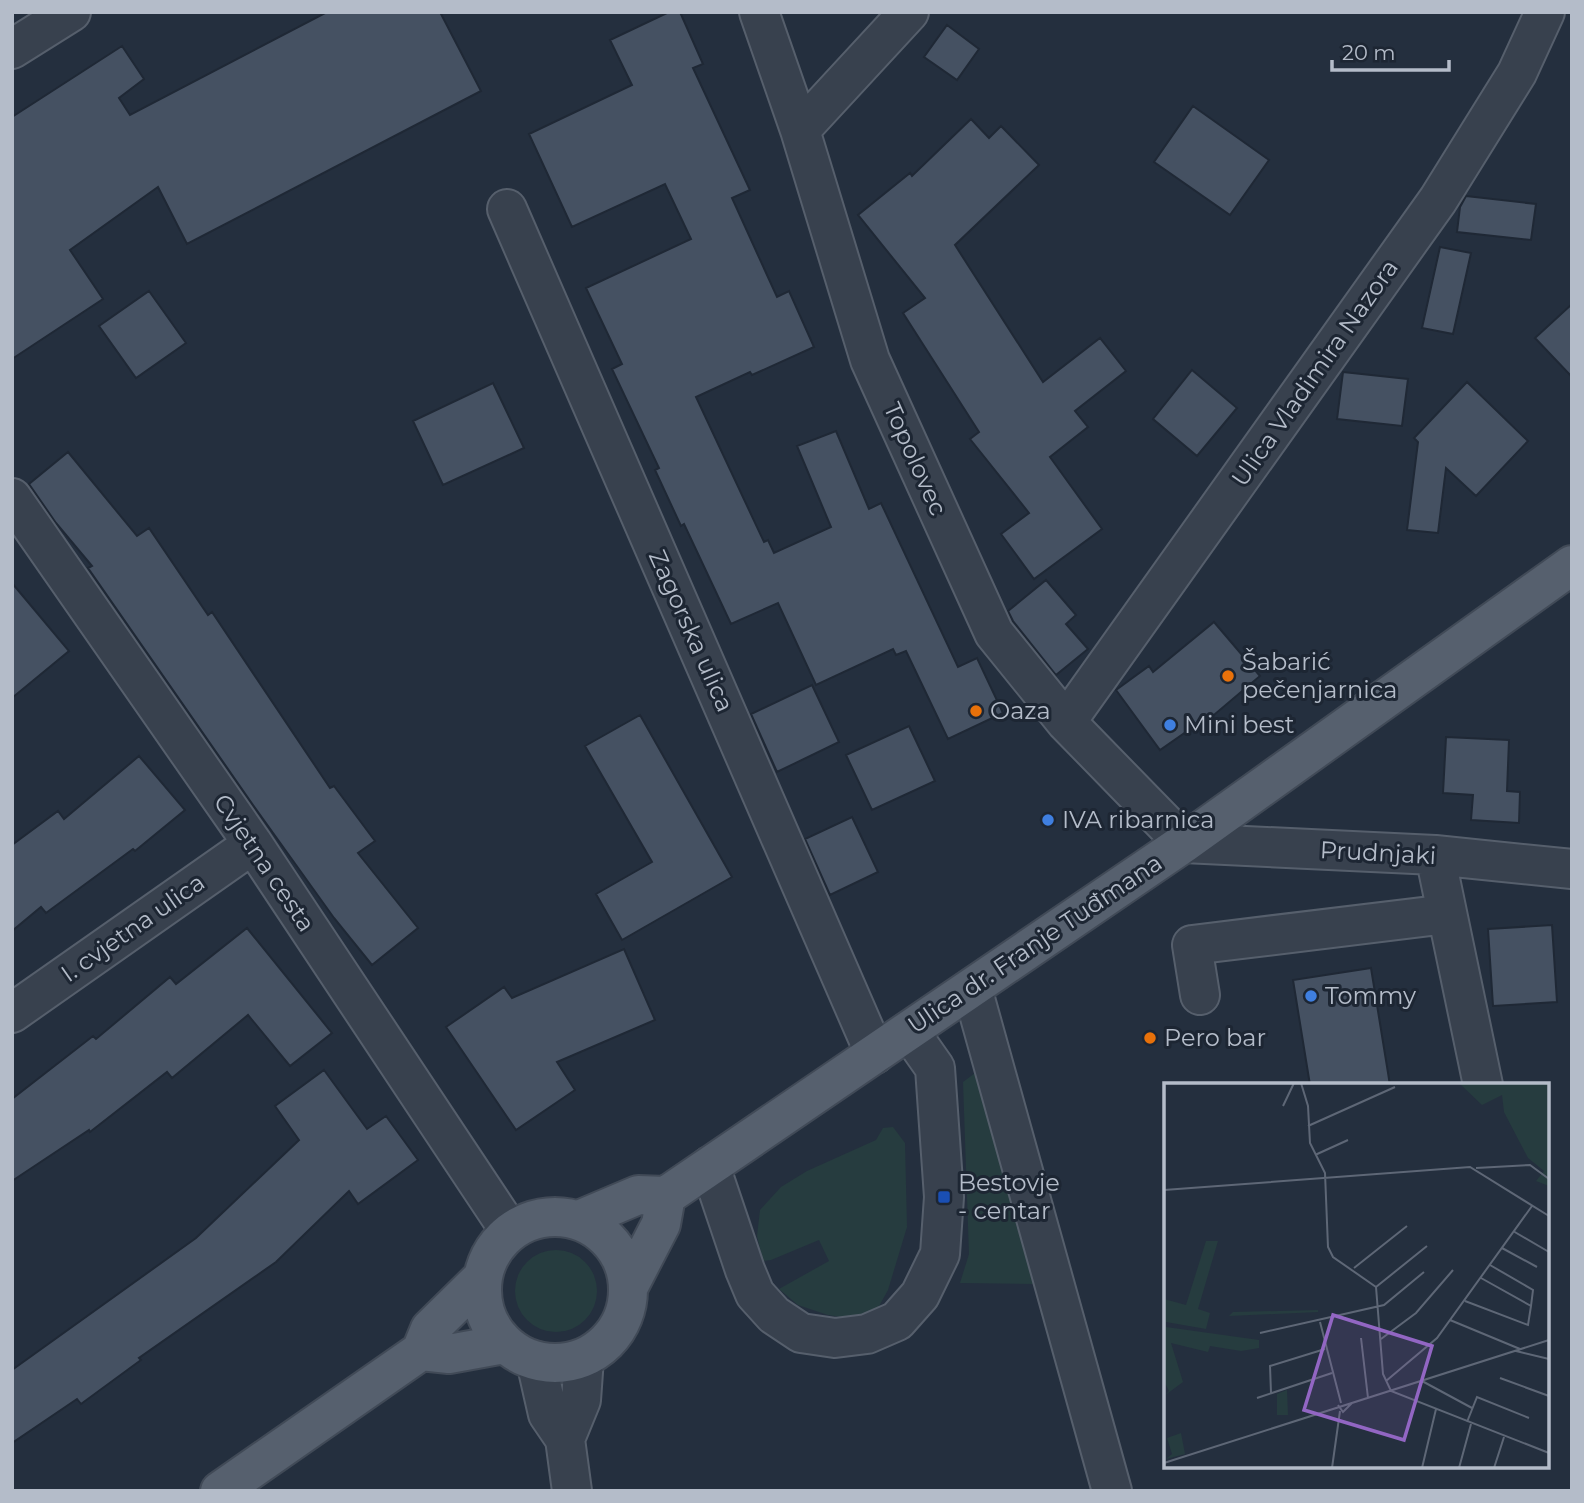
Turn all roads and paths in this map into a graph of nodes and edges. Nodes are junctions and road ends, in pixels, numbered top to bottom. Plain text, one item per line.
1 (71, 12) edge
2 (759, 12) edge
3 (909, 12) edge
4 (1545, 12) edge
5 (12, 49) edge
6 (800, 130) junction
7 (507, 209) dead end
8 (18, 518) edge
9 (1572, 565) edge
10 (1066, 723) junction
11 (1184, 843) junction
12 (253, 844) junction
13 (1435, 855) junction
14 (1572, 869) edge
15 (1447, 914) junction
16 (972, 988) junction
17 (1200, 995) dead end
18 (12, 1013) edge
19 (909, 1031) junction
20 (874, 1054) junction
21 (1483, 1083) edge
22 (710, 1166) junction
23 (666, 1196) junction
24 (579, 1220) junction
25 (510, 1231) junction
26 (481, 1279) junction
27 (629, 1286) junction
28 (421, 1351) junction
29 (520, 1353) junction
30 (584, 1358) junction
31 (565, 1439) junction
32 (220, 1491) edge
33 (572, 1491) edge
34 (1112, 1491) edge

1 - 5 street
2 - 6 street, Topolovec
3 - 6 street
4 - 10 street, Ulica Vladimira Nazora
6 - 10 street, Topolovec
7 - 20 street, Zagorska ulica
8 - 12 street, Cvjetna cesta
9 - 11 main road, Ulica dr. Franje Tuđmana
10 - 11 street, Topolovec
11 - 13 street, Prudnjaki
11 - 16 main road, Ulica dr. Franje Tuđmana
12 - 18 street, I. cvjetna ulica
12 - 25 street, Cvjetna cesta
13 - 14 street, Prudnjaki
13 - 15 street
15 - 17 street
15 - 21 street
16 - 19 main road, Ulica dr. Franje Tuđmana
16 - 34 street
19 - 20 main road, Ulica dr. Franje Tuđmana
19 - 22 street
20 - 22 main road, Ulica dr. Franje Tuđmana
22 - 23 main road, Ulica dr. Franje Tuđmana
23 - 24 main road
23 - 27 main road
24 - 25 main road
24 - 27 main road
25 - 26 main road
26 - 28 main road
26 - 29 main road
27 - 30 main road
28 - 29 main road
28 - 32 main road
29 - 30 main road
29 - 31 street
30 - 31 street
31 - 33 street

